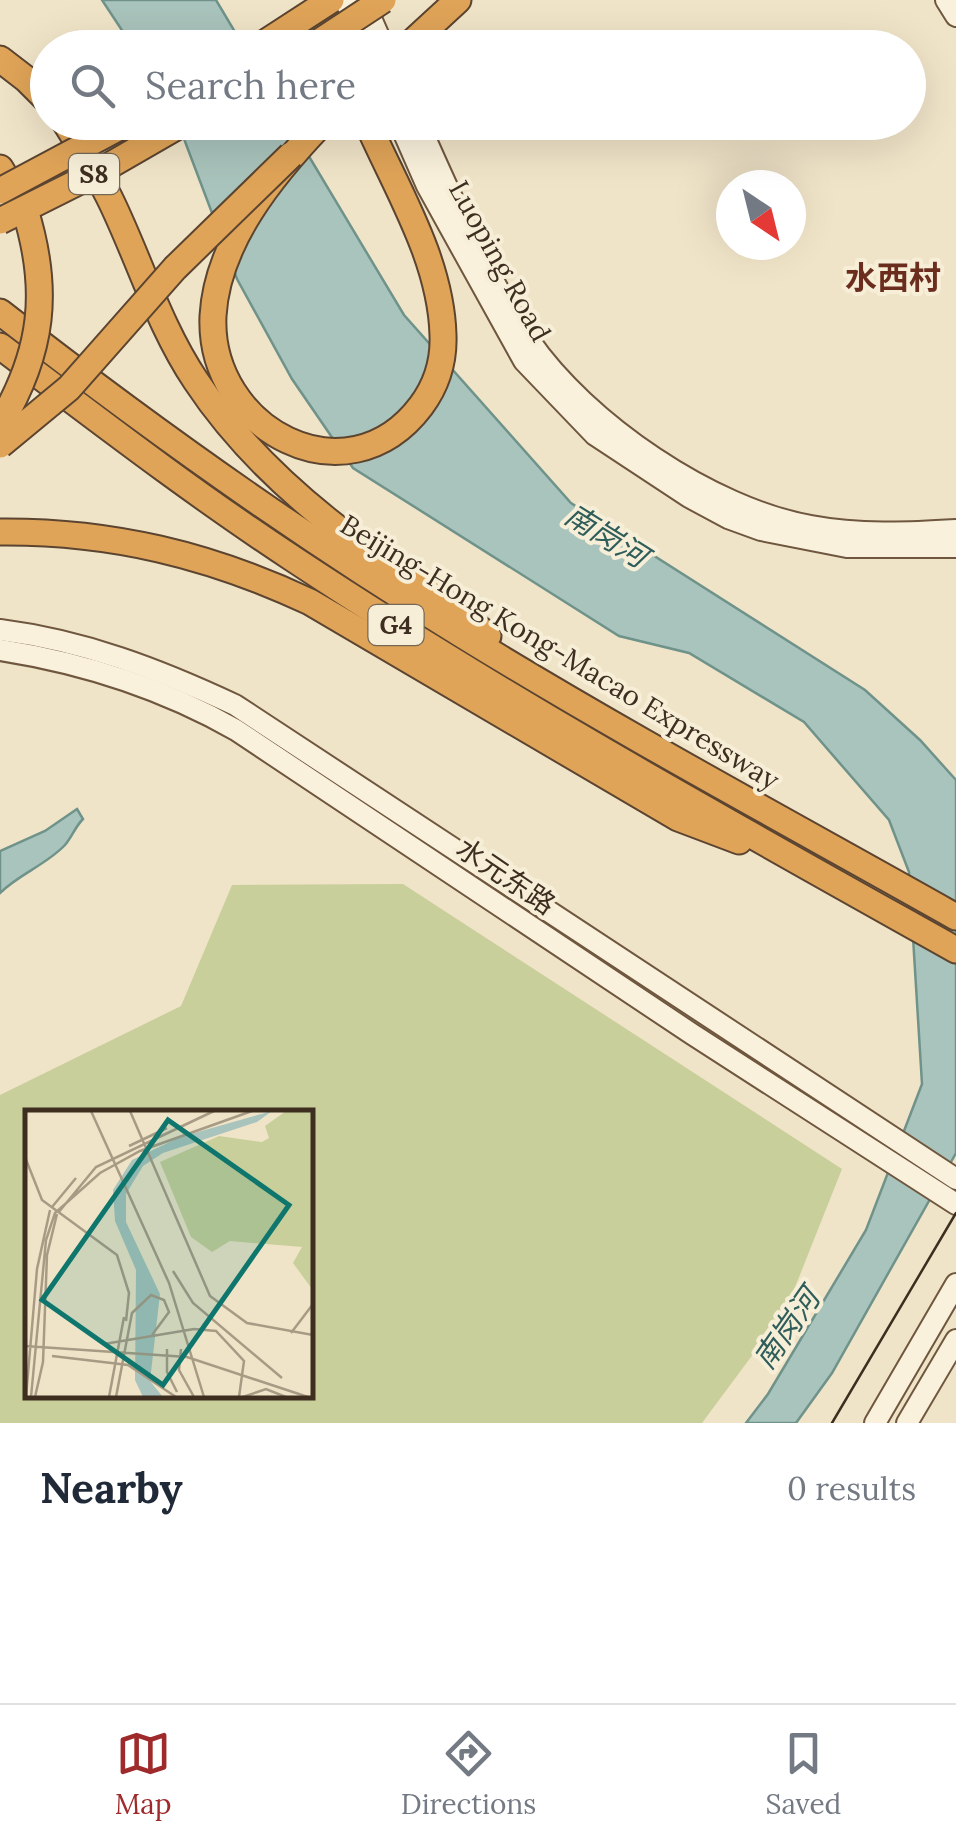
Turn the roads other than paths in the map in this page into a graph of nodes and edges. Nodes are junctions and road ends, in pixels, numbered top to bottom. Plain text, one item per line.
1 (314, 0) edge
2 (331, 0) edge
3 (345, 0) edge
4 (362, 0) edge
5 (384, 0) edge
6 (458, 0) edge
7 (946, 0) edge
8 (956, 16) edge
9 (285, 30) edge
10 (326, 30) edge
11 (338, 30) edge
12 (358, 30) edge
13 (376, 30) edge
14 (426, 30) edge
15 (0, 59) edge
16 (30, 86) edge
17 (75, 140) edge
18 (95, 140) edge
19 (154, 140) edge
20 (306, 140) edge
21 (376, 140) edge
22 (407, 140) edge
23 (426, 140) edge
24 (292, 155) junction
25 (0, 168) edge
26 (0, 191) edge
27 (0, 221) edge
28 (0, 312) edge
29 (0, 346) edge
30 (0, 424) edge
31 (0, 445) edge
32 (956, 530) edge
33 (0, 532) edge
34 (956, 547) edge
35 (0, 630) edge
36 (0, 650) edge
37 (545, 685) junction
38 (814, 870) junction
39 (956, 916) edge
40 (956, 950) edge
41 (956, 1179) edge
42 (956, 1204) edge
43 (956, 1284) edge
44 (956, 1340) edge
45 (875, 1423) edge
46 (907, 1423) edge

1 - 10 highway
2 - 9 highway, bridge
3 - 12 main road
4 - 13 main road
5 - 11 highway, bridge
6 - 14 highway
7 - 8 main road
15 - 16 highway
17 - 37 highway
18 - 26 highway, S8, bridge
19 - 27 highway, S8, bridge
20 - 24 highway
21 - 24 highway, bridge
22 - 34 main road, Luoping Road
23 - 32 main road, Luoping Road
24 - 31 highway, bridge
25 - 30 highway, bridge
28 - 37 highway, Beijing-Hong Kong-Macao Expressway / G4
29 - 38 highway, Beijing-Hong Kong-Macao Expressway / G4
33 - 38 highway
35 - 41 main road, 水元东路
36 - 42 main road, 水元东路
37 - 39 highway, Beijing-Hong Kong-Macao Expressway / G4
38 - 40 highway, Beijing-Hong Kong-Macao Expressway / G4
43 - 45 main road
44 - 46 main road

